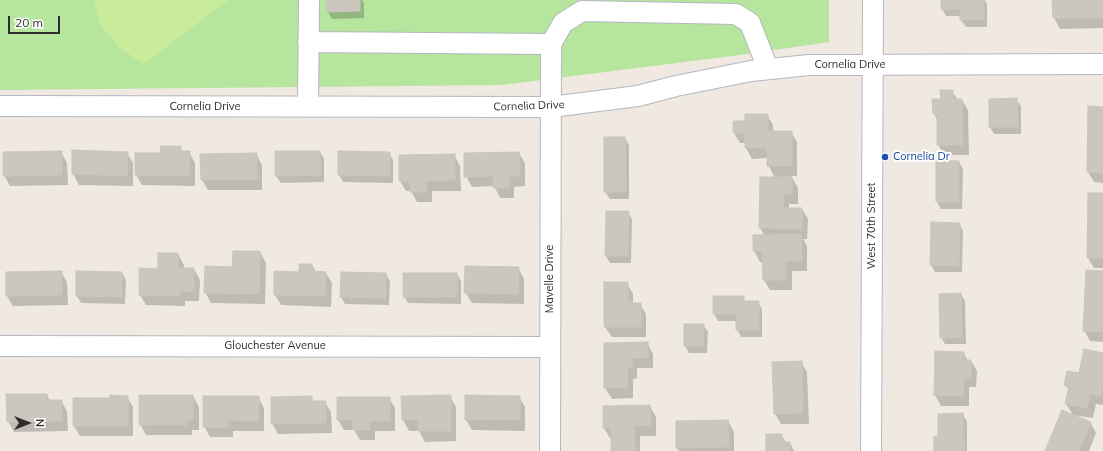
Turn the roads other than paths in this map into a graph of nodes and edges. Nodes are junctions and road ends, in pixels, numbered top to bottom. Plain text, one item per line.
1 (309, 0) edge
2 (873, 0) edge
3 (308, 42) junction
4 (551, 44) junction
5 (1103, 64) edge
6 (873, 65) junction
7 (768, 69) junction
8 (0, 106) edge
9 (308, 107) junction
10 (551, 107) junction
11 (0, 346) edge
12 (550, 347) junction
13 (550, 451) edge
14 (872, 451) edge

1 - 3 street
2 - 6 street, West 70th Street
3 - 4 street
3 - 9 street
4 - 7 street
4 - 10 street, Mavelle Drive
5 - 6 street, Cornelia Drive
6 - 7 street, Cornelia Drive
6 - 14 street, West 70th Street
7 - 10 street, Cornelia Drive
8 - 9 street, Cornelia Drive
9 - 10 street, Cornelia Drive
10 - 12 street, Mavelle Drive
11 - 12 street, Glouchester Avenue
12 - 13 street, Mavelle Drive

